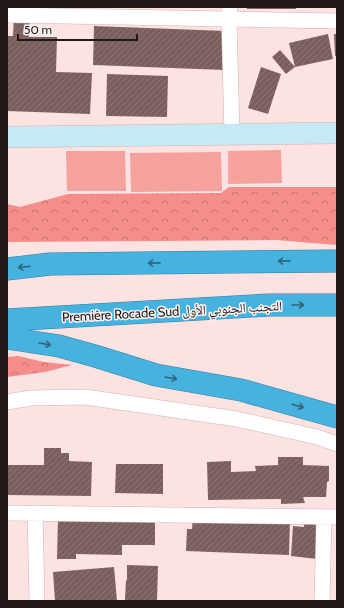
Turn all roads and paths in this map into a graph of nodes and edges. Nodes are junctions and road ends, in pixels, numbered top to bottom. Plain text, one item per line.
1 (229, 13) edge
2 (7, 15) edge
3 (337, 21) edge
4 (232, 134) junction
5 (7, 136) edge
6 (332, 136) edge
7 (337, 261) edge
8 (7, 269) edge
9 (337, 305) edge
10 (7, 320) edge
11 (7, 338) edge
12 (7, 402) edge
13 (337, 417) edge
14 (337, 444) edge
15 (7, 513) edge
16 (35, 513) junction
17 (331, 517) edge
18 (37, 601) edge
19 (322, 601) edge

1 - 2 street
1 - 3 street
1 - 4 street
4 - 5 main road
4 - 6 main road
7 -> 8 highway
10 -> 9 highway, Première Rocade Sud التجنب الجنوبي الأول
11 -> 13 highway
12 - 14 street
15 - 16 street
16 - 17 street
16 - 18 street
17 - 19 street

